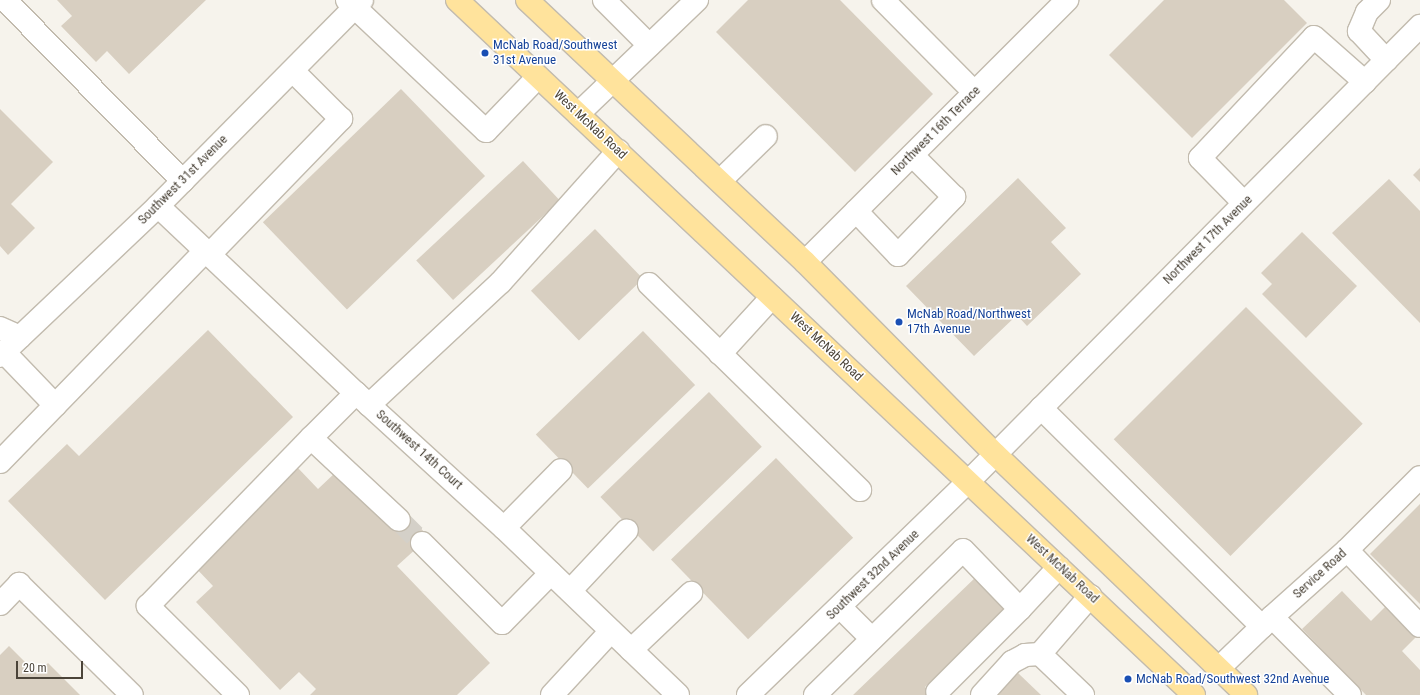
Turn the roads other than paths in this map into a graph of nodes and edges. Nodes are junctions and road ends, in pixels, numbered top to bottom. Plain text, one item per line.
1 (5, 0) edge
2 (457, 0) edge
3 (527, 0) edge
4 (697, 0) edge
5 (883, 0) edge
6 (1067, 0) edge
7 (1379, 0) edge
8 (606, 1) edge
9 (355, 3) edge
10 (1420, 26) edge
11 (649, 46) junction
12 (1386, 60) junction
13 (293, 71) junction
14 (538, 76) junction
15 (612, 80) junction
16 (1364, 82) junction
17 (974, 92) junction
18 (578, 114) junction
19 (766, 136) dead end
20 (618, 151) junction
21 (912, 155) junction
22 (183, 181) junction
23 (720, 181) junction
24 (1244, 203) junction
25 (158, 206) junction
26 (856, 211) junction
27 (207, 253) junction
28 (805, 262) junction
29 (649, 284) dead end
30 (772, 297) junction
31 (0, 328) edge
32 (20, 337) junction
33 (2, 354) edge
34 (720, 354) junction
35 (363, 399) junction
36 (55, 405) junction
37 (1041, 408) junction
38 (311, 438) junction
39 (995, 454) junction
40 (0, 462) edge
41 (561, 470) dead end
42 (1420, 477) edge
43 (969, 482) junction
44 (860, 490) dead end
45 (400, 520) tunnel mouth
46 (504, 528) junction
47 (627, 530) dead end
48 (422, 543) tunnel mouth
49 (1347, 550) junction
50 (1059, 566) junction
51 (551, 573) junction
52 (570, 592) junction
53 (691, 593) dead end
54 (1090, 596) junction
55 (0, 604) edge
56 (840, 607) junction
57 (1020, 609) junction
58 (1267, 622) junction
59 (1420, 626) edge
60 (611, 631) junction
61 (872, 639) junction
62 (631, 650) junction
63 (1040, 654) junction
64 (1218, 669) junction
65 (665, 691) edge
66 (937, 692) dead end
67 (755, 693) edge
68 (132, 695) edge
69 (238, 695) edge
70 (552, 695) edge
71 (815, 695) edge
72 (982, 695) edge
73 (1083, 695) edge
74 (1194, 695) edge
75 (1246, 695) edge
76 (1350, 695) edge

1 - 22 street
2 - 14 main road, West McNab Road
3 - 15 main road
4 - 11 street
5 - 17 street
6 - 17 street, Northwest 16th Terrace
7 - 12 street
8 - 11 street
9 - 13 street, Southwest 31st Avenue
9 - 14 street
10 - 12 street, Northwest 17th Avenue
11 - 15 street
12 - 16 street, Northwest 17th Avenue
13 - 22 street, Southwest 31st Avenue
13 - 27 street
14 - 18 main road, West McNab Road
15 - 18 street
15 - 23 main road
16 - 24 street, Northwest 17th Avenue
16 - 24 street
17 - 21 street, Northwest 16th Terrace
18 - 20 main road, West McNab Road
19 - 23 street
20 - 30 main road, West McNab Road
20 - 35 street
21 - 26 street, Northwest 16th Terrace
21 - 26 street
22 - 25 street, Southwest 31st Avenue
23 - 28 main road
24 - 37 street, Northwest 17th Avenue
25 - 27 street, Southwest 14th Court
25 - 32 street, Southwest 31st Avenue
26 - 28 street, Northwest 16th Terrace
27 - 35 street, Southwest 14th Court
27 - 36 street
28 - 39 main road
29 - 34 street
30 - 34 street
30 - 43 main road, West McNab Road
31 - 32 street
32 - 33 street, Southwest 31st Avenue
33 - 36 street
34 - 44 street
35 - 38 street
35 - 46 street, Southwest 14th Court
36 - 40 street
37 - 39 street, Northwest 17th Avenue
37 - 58 street
38 - 45 street
38 - 69 street
39 - 43 street, Southwest 32nd Avenue
39 - 64 main road
41 - 46 street
42 - 49 street, Service Road
43 - 50 main road, West McNab Road
43 - 56 street, Southwest 32nd Avenue
46 - 51 street, Southwest 14th Court
47 - 52 street
48 - 51 street
49 - 58 street, Service Road
49 - 59 street
50 - 54 main road, West McNab Road
50 - 57 street
51 - 52 street, Southwest 14th Court
52 - 60 street, Southwest 14th Court
53 - 62 street
54 - 63 street
54 - 74 main road, West McNab Road
55 - 68 street
56 - 61 street
56 - 67 street, Southwest 32nd Avenue
57 - 61 street
57 - 66 street
58 - 64 street, Service Road
58 - 76 street
60 - 62 street, Southwest 14th Court
60 - 70 street
61 - 71 street
62 - 65 street, Southwest 14th Court
63 - 72 street
63 - 73 street
64 - 75 main road

